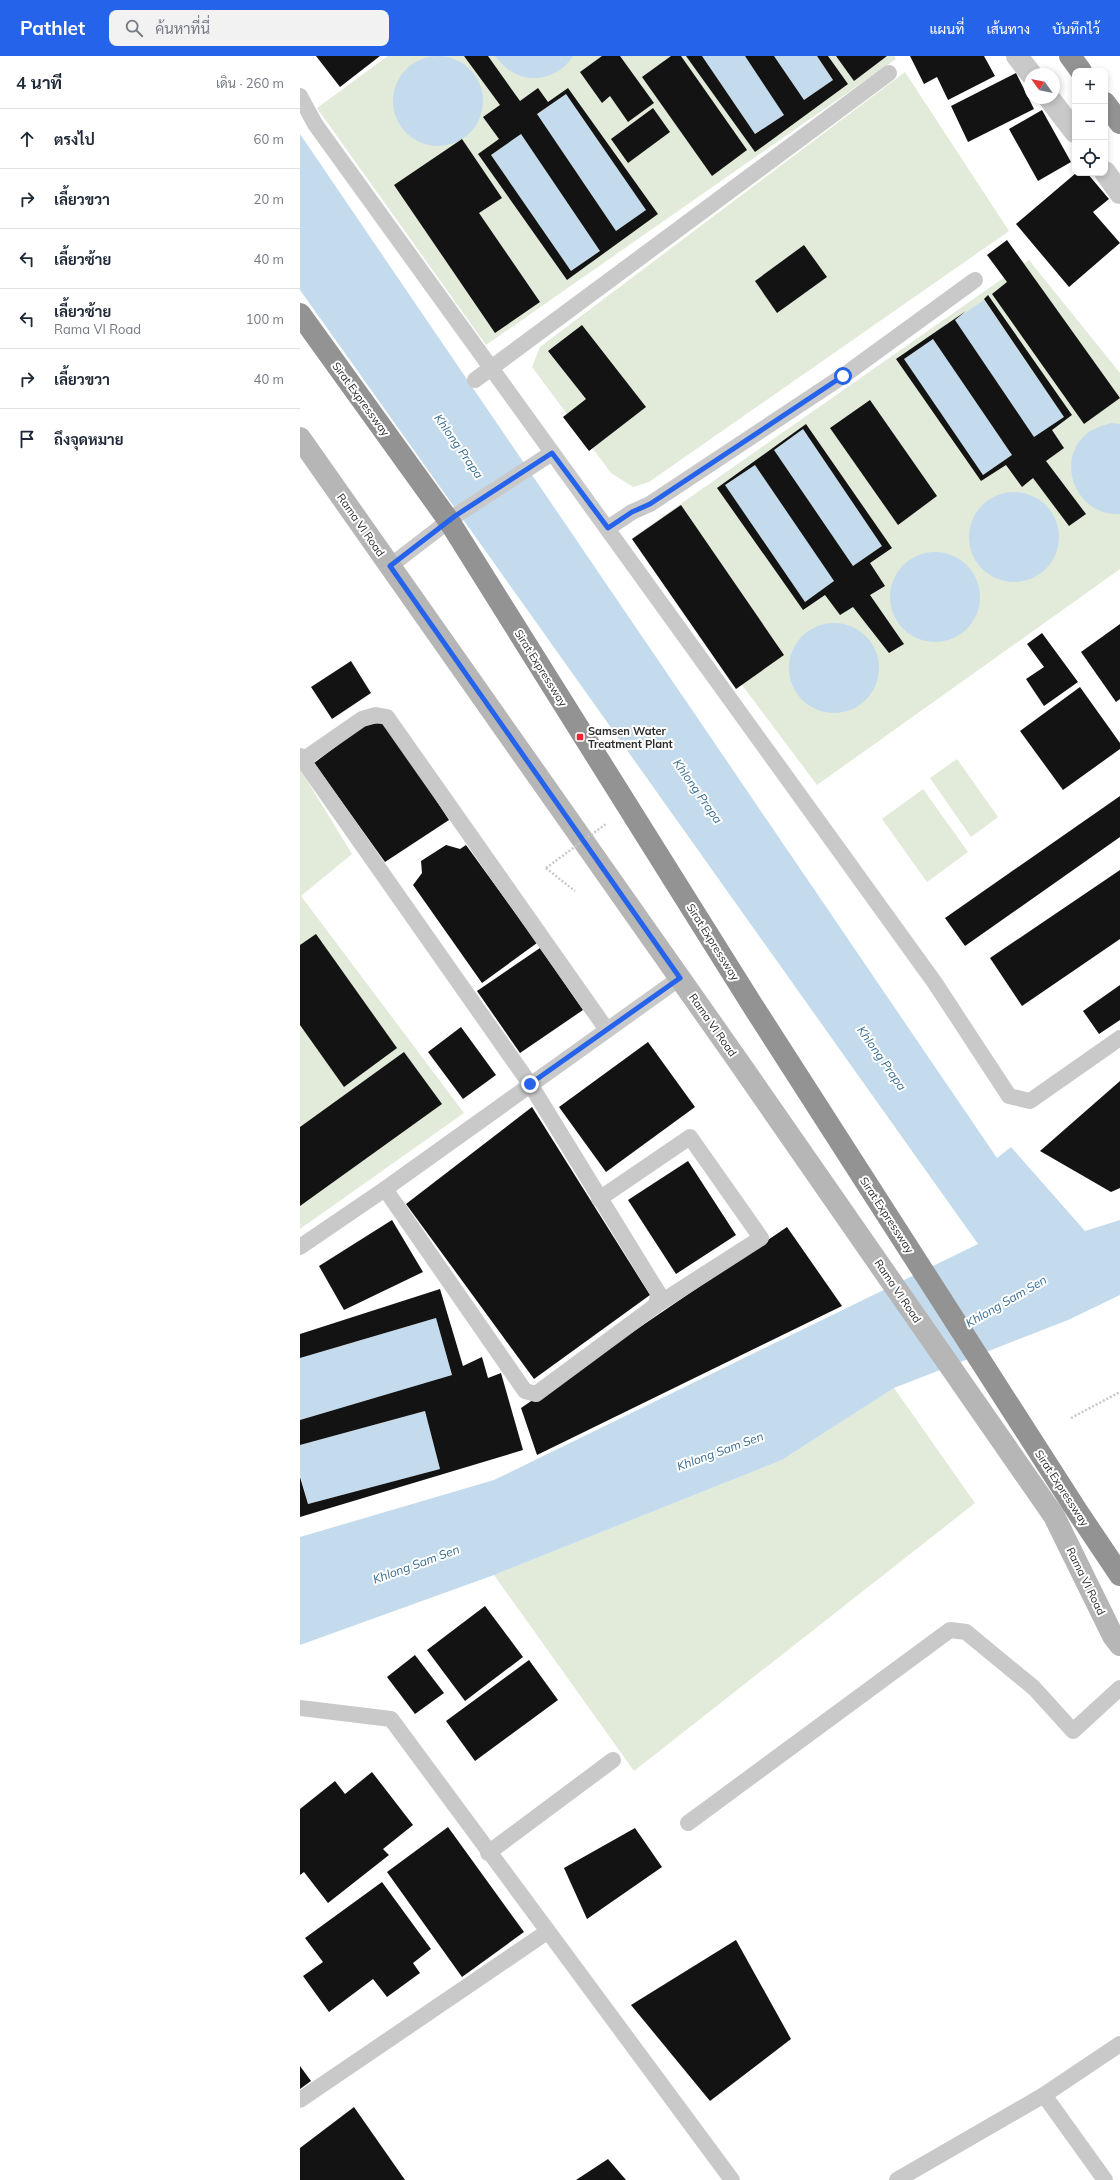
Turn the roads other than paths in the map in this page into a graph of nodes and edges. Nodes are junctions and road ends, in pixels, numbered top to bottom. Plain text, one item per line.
1 (1017, 56) edge
2 (1070, 56) edge
3 (1026, 68) edge
4 (1079, 68) edge
5 (889, 73) dead end
6 (300, 96) edge
7 (1054, 104) edge
8 (1106, 104) edge
9 (1120, 123) edge
10 (1072, 128) edge
11 (1108, 176) edge
12 (1120, 193) edge
13 (975, 280) dead end
14 (300, 314) edge
15 (492, 369) junction
16 (475, 380) dead end
17 (300, 438) edge
18 (552, 453) junction
19 (608, 528) junction
20 (390, 566) junction
21 (301, 758) edge
22 (680, 978) junction
23 (607, 1030) junction
24 (1120, 1038) edge
25 (530, 1084) junction
26 (385, 1188) junction
27 (599, 1199) junction
28 (300, 1247) edge
29 (655, 1306) junction
30 (1054, 1516) junction
31 (1120, 1565) edge
32 (1120, 1575) edge
33 (1120, 1645) edge
34 (1120, 1688) edge
35 (300, 1708) edge
36 (613, 1760) dead end
37 (688, 1823) dead end
38 (488, 1853) junction
39 (547, 1932) junction
40 (1120, 2044) edge
41 (1044, 2094) junction
42 (300, 2100) edge
43 (732, 2180) edge
44 (897, 2180) edge
45 (1105, 2180) edge

1 - 3 street
2 - 4 highway
5 - 15 lane
6 - 15 lane
7 - 10 street
8 - 9 highway
11 - 12 street
13 - 19 lane
14 - 32 highway, Sirat Expressway, bridge
15 - 16 lane
15 - 18 lane
17 - 20 main road, Rama VI Road
18 - 19 lane
18 - 20 lane
19 - 24 lane
20 - 22 main road, Rama VI Road
21 - 23 lane
21 - 25 lane
22 - 23 lane
22 - 30 main road, Rama VI Road
23 - 25 lane
25 - 26 lane
25 - 27 lane
26 - 28 lane
26 - 29 lane
27 - 29 lane
27 - 29 lane
30 - 31 main road, Rama VI Road
30 - 33 main road, Rama VI Road
34 - 37 lane
35 - 38 lane
36 - 38 lane
38 - 39 lane
39 - 42 lane
39 - 43 lane
40 - 41 lane
41 - 44 lane
41 - 45 lane

